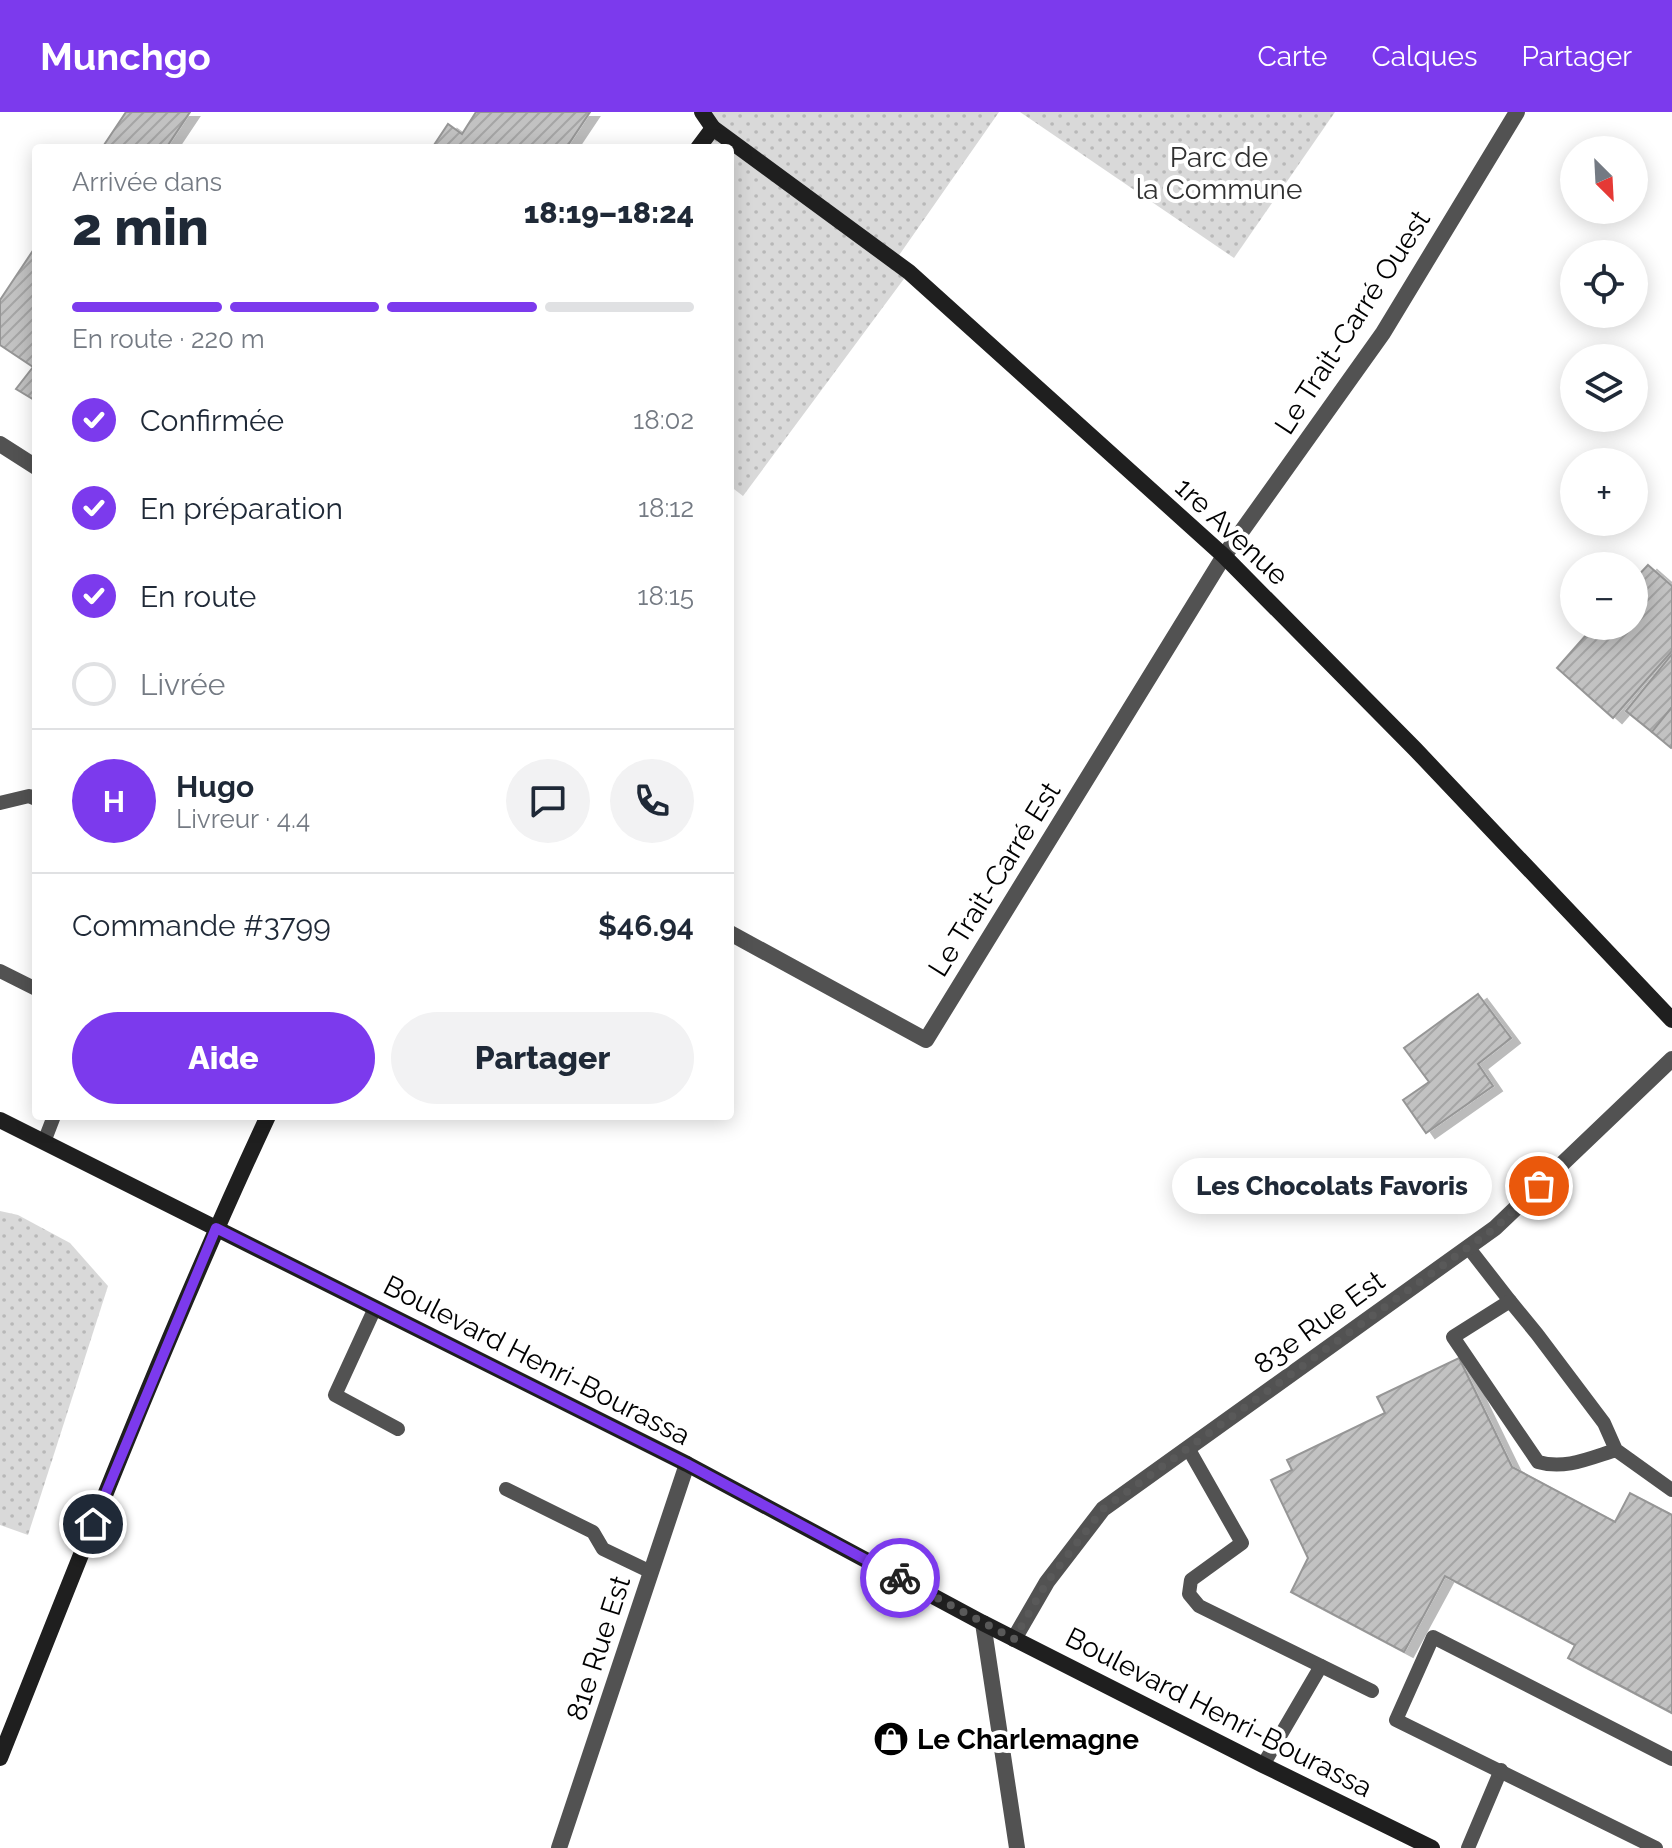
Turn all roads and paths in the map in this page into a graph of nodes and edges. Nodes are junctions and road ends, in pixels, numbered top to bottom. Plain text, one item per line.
1 (702, 112) edge
2 (1517, 112) edge
3 (713, 128) junction
4 (701, 144) edge
5 (0, 444) edge
6 (32, 464) edge
7 (1224, 556) junction
8 (32, 797) edge
9 (0, 803) edge
10 (734, 935) edge
11 (0, 971) edge
12 (32, 987) edge
13 (1672, 1020) edge
14 (1672, 1059) edge
15 (0, 1120) edge
16 (52, 1120) edge
17 (266, 1120) edge
18 (44, 1142) junction
19 (216, 1228) junction
20 (1468, 1247) junction
21 (1510, 1301) junction
22 (375, 1308) junction
23 (398, 1429) dead end
24 (1188, 1448) junction
25 (1616, 1450) junction
26 (687, 1464) junction
27 (506, 1489) dead end
28 (1672, 1490) edge
29 (651, 1572) junction
30 (983, 1623) junction
31 (1014, 1639) junction
32 (1321, 1666) junction
33 (1372, 1691) dead end
34 (0, 1758) edge
35 (1672, 1759) edge
36 (1263, 1765) junction
37 (1501, 1770) junction
38 (559, 1848) edge
39 (1017, 1848) edge
40 (1432, 1848) edge
41 (1468, 1848) edge
42 (1656, 1848) edge

1 - 3 main road, 1re Avenue
2 - 7 street, Le Trait-Carré Ouest
3 - 4 main road
3 - 7 main road, 1re Avenue
5 - 6 street
7 - 10 street, Le Trait-Carré Est
7 - 13 main road, 1re Avenue
8 - 9 lane
11 - 12 lane
14 - 20 street, 83e Rue Est
15 - 18 main road, Boulevard Henri-Bourassa
16 - 18 lane
17 - 19 main road
18 - 19 main road, Boulevard Henri-Bourassa
19 - 22 main road, Boulevard Henri-Bourassa
19 - 34 main road
20 - 21 lane
20 - 24 street, 83e Rue Est
21 - 25 lane
21 - 25 lane
22 - 23 lane
22 - 26 main road, Boulevard Henri-Bourassa
24 - 31 street, 83e Rue Est
24 - 32 lane
25 - 28 lane
26 - 29 street, 81e Rue Est
26 - 30 main road, Boulevard Henri-Bourassa
27 - 29 lane
29 - 38 street, 81e Rue Est
30 - 31 main road, Boulevard Henri-Bourassa
30 - 39 street
31 - 36 main road, Boulevard Henri-Bourassa
32 - 33 lane
32 - 36 lane
35 - 37 lane
36 - 40 main road, Boulevard Henri-Bourassa
37 - 41 lane
37 - 42 lane

